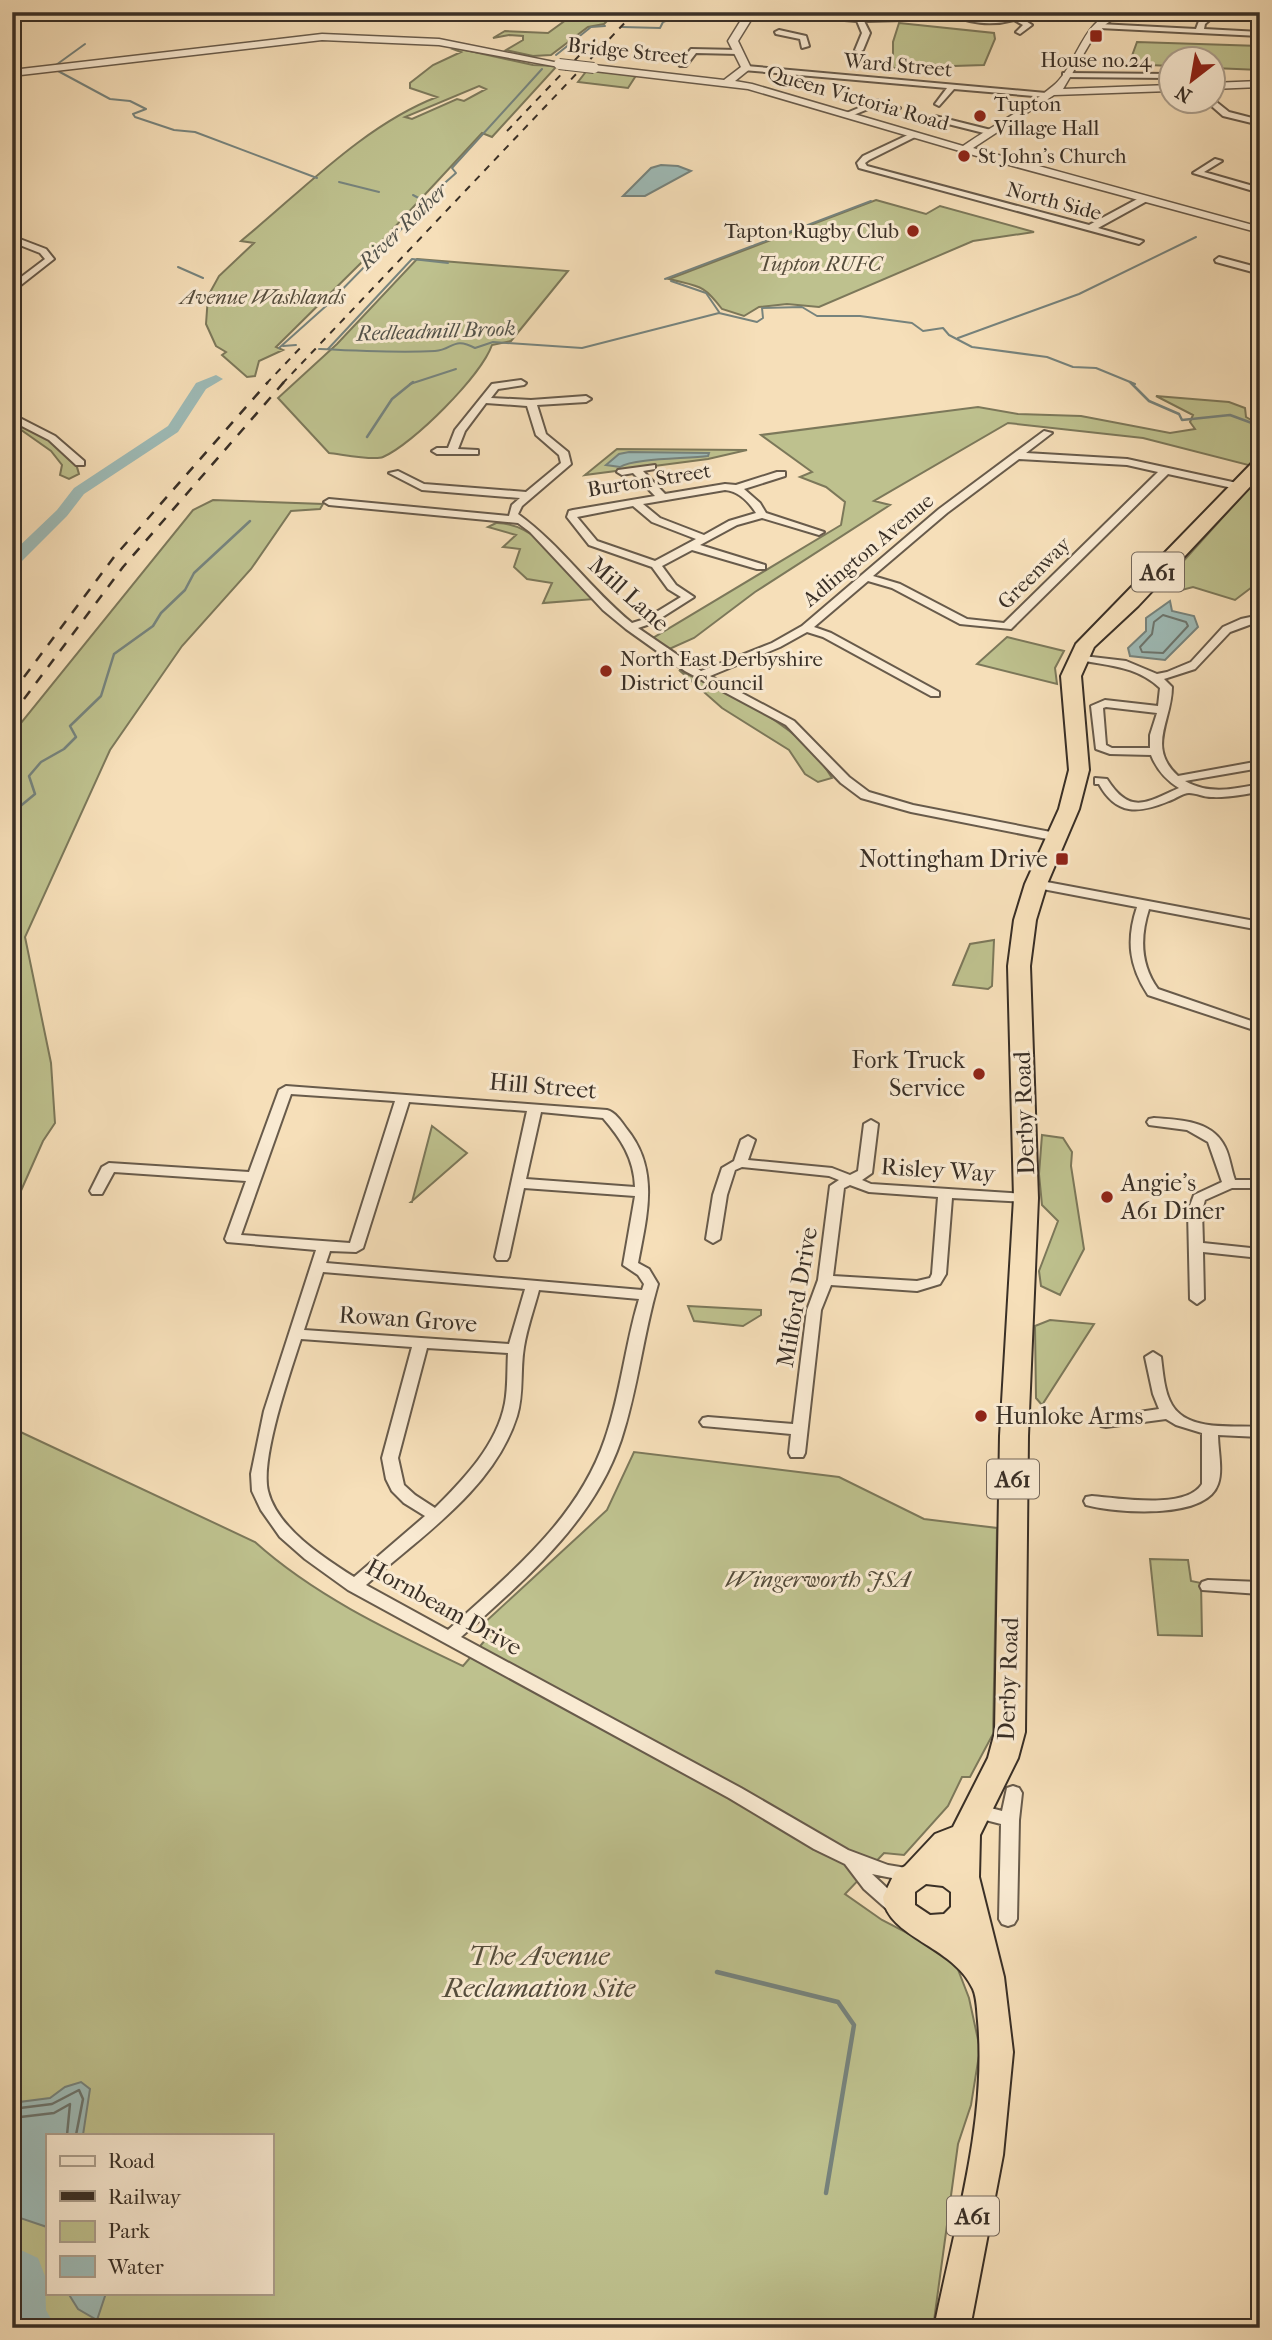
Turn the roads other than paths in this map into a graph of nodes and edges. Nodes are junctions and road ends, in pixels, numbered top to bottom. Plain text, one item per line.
1 (751, 12) edge
2 (787, 12) edge
3 (943, 12) edge
4 (951, 12) edge
5 (1029, 12) edge
6 (1041, 12) edge
7 (1119, 12) edge
8 (1215, 12) edge
9 (828, 15) edge
10 (1065, 17) dead end
11 (1017, 19) junction
12 (860, 20) junction
13 (1099, 26) junction
14 (1020, 32) dead end
15 (1199, 33) junction
16 (1260, 34) edge
17 (805, 46) dead end
18 (859, 50) dead end
19 (738, 52) junction
20 (683, 64) dead end
21 (746, 68) junction
22 (12, 73) edge
23 (1066, 75) junction
24 (1154, 76) edge
25 (729, 82) junction
26 (1260, 84) edge
27 (1226, 85) edge
28 (951, 88) junction
29 (1156, 89) edge
30 (1049, 94) junction
31 (939, 104) dead end
32 (896, 108) dead end
33 (848, 114) junction
34 (1226, 114) edge
35 (937, 117) dead end
36 (1260, 123) edge
37 (988, 132) junction
38 (915, 135) junction
39 (965, 149) junction
40 (1218, 161) dead end
41 (1260, 191) edge
42 (1144, 199) junction
43 (1089, 229) junction
44 (1260, 230) edge
45 (12, 239) edge
46 (1139, 241) dead end
47 (1219, 260) dead end
48 (1260, 271) edge
49 (15, 285) edge
50 (521, 383) dead end
51 (484, 400) junction
52 (587, 400) dead end
53 (531, 403) junction
54 (12, 417) edge
55 (1047, 433) dead end
56 (452, 450) junction
57 (438, 451) dead end
58 (474, 452) dead end
59 (1020, 456) junction
60 (79, 463) dead end
61 (1260, 465) edge
62 (651, 467) dead end
63 (636, 470) junction
64 (1166, 470) junction
65 (622, 472) dead end
66 (394, 473) dead end
67 (781, 474) dead end
68 (1237, 486) junction
69 (737, 488) junction
70 (527, 495) junction
71 (663, 498) junction
72 (329, 502) dead end
73 (636, 503) junction
74 (762, 515) junction
75 (518, 520) junction
76 (819, 532) dead end
77 (706, 540) junction
78 (694, 547) junction
79 (656, 565) junction
80 (761, 567) dead end
81 (866, 577) junction
82 (1260, 618) edge
83 (630, 627) junction
84 (806, 628) junction
85 (1079, 657) junction
86 (702, 676) junction
87 (1158, 677) junction
88 (935, 694) dead end
89 (1164, 710) junction
90 (1156, 752) junction
91 (1260, 764) edge
92 (1174, 780) junction
93 (1099, 781) dead end
94 (1260, 788) edge
95 (1186, 789) junction
96 (1057, 837) junction
97 (1036, 884) junction
98 (1144, 904) junction
99 (1260, 926) edge
100 (1260, 1028) edge
101 (403, 1098) junction
102 (535, 1107) junction
103 (1154, 1122) dead end
104 (871, 1124) dead end
105 (748, 1140) dead end
106 (740, 1163) junction
107 (255, 1177) junction
108 (849, 1179) junction
109 (518, 1183) junction
110 (1230, 1184) junction
111 (1260, 1184) edge
112 (97, 1191) dead end
113 (643, 1192) junction
114 (945, 1193) junction
115 (1026, 1198) junction
116 (713, 1239) dead end
117 (324, 1246) junction
118 (1196, 1247) junction
119 (1260, 1254) edge
120 (502, 1257) dead end
121 (317, 1267) junction
122 (825, 1280) junction
123 (533, 1286) junction
124 (647, 1295) junction
125 (1197, 1299) dead end
126 (296, 1334) junction
127 (421, 1343) junction
128 (516, 1349) junction
129 (1153, 1357) dead end
130 (1170, 1413) junction
131 (708, 1422) dead end
132 (1106, 1422) dead end
133 (1210, 1429) junction
134 (800, 1430) junction
135 (1260, 1432) edge
136 (797, 1453) dead end
137 (1092, 1501) dead end
138 (436, 1515) junction
139 (355, 1586) junction
140 (1208, 1586) dead end
141 (1260, 1588) edge
142 (450, 1638) junction
143 (1013, 1793) dead end
144 (1010, 1820) junction
145 (970, 1823) junction
146 (853, 1862) junction
147 (915, 1875) junction
148 (968, 1895) junction
149 (1008, 1919) dead end
150 (914, 1920) junction
151 (988, 1983) junction
152 (952, 2328) edge

1 - 19 street
2 - 9 street
2 - 17 street
3 - 12 street
4 - 11 street
5 - 11 street
6 - 10 street
7 - 13 street
8 - 15 street
9 - 12 street
11 - 14 street
12 - 18 street
13 - 15 street
13 - 23 street
15 - 16 street
19 - 20 street
19 - 21 street
21 - 25 street
21 - 28 street, Ward Street
22 - 25 street, Bridge Street, bridge
23 - 24 street
23 - 30 street
25 - 33 street, Queen Victoria Road
26 - 27 street
28 - 30 street, Ward Street
28 - 31 street
29 - 30 street
30 - 37 street
32 - 33 street
33 - 38 street, Queen Victoria Road
34 - 36 street
35 - 37 street
37 - 39 street
38 - 39 street, Queen Victoria Road
38 - 43 street, North Side
39 - 42 street, Queen Victoria Road
40 - 41 street
42 - 43 street
42 - 44 street, Queen Victoria Road
43 - 46 street, North Side
45 - 49 street
47 - 48 street
50 - 51 street
51 - 53 street
51 - 56 street
52 - 53 street
53 - 70 street
54 - 60 street
55 - 59 street, Adlington Avenue
56 - 57 street
56 - 58 street
59 - 64 street
59 - 81 street, Adlington Avenue
61 - 68 highway, Derby Road / A61
62 - 63 street
63 - 65 street
63 - 71 street
64 - 68 street
64 - 81 street, Greenway
66 - 70 street
67 - 69 street, Burton Street
68 - 85 highway, Derby Road / A61
69 - 71 street, Burton Street
69 - 74 street
70 - 75 street
71 - 73 street, Burton Street
72 - 75 street
73 - 77 street
73 - 79 street, Burton Street
74 - 76 street
74 - 77 street
75 - 83 street, Mill Lane
77 - 78 street
78 - 79 street
78 - 80 street
79 - 83 street
81 - 84 street, Adlington Avenue
82 - 87 street
83 - 86 street, Mill Lane
84 - 86 street, Adlington Avenue
84 - 88 street
85 - 87 street
85 - 96 highway, Derby Road / A61
86 - 96 street, Mill Lane
87 - 89 street
89 - 90 street
89 - 90 street
90 - 92 street
91 - 92 street
92 - 95 street
93 - 95 street
94 - 95 street
96 - 97 highway, Derby Road / A61
97 - 98 street
97 - 115 highway, Derby Road / A61
98 - 99 street
98 - 100 street
101 - 102 street, Hill Street
101 - 107 street, Hill Street
101 - 117 street
102 - 109 street
102 - 113 street, Hill Street
103 - 110 street
104 - 108 street
105 - 106 street
106 - 108 street, Risley Way
106 - 116 street
107 - 112 street
107 - 117 street
108 - 114 street, Risley Way
108 - 122 street, Milford Drive
109 - 113 street
109 - 120 street
110 - 111 street
110 - 118 street
113 - 124 street, Hill Street
114 - 115 street, Risley Way
114 - 122 street
115 - 145 highway, Derby Road / A61
117 - 121 street, Hornbeam Drive
118 - 119 street
118 - 125 street
121 - 123 street
121 - 126 street, Hornbeam Drive
122 - 134 street, Milford Drive
123 - 124 street
123 - 128 street
124 - 142 street
126 - 127 street, Rowan Grove
126 - 139 street, Hornbeam Drive
127 - 128 street, Rowan Grove
127 - 138 street
128 - 138 street
129 - 130 street
130 - 132 street
130 - 133 street
131 - 134 street
133 - 135 street
133 - 137 street
134 - 136 street, Milford Drive
138 - 139 street
139 - 142 street, Hornbeam Drive
140 - 141 street
142 - 146 street, Hornbeam Drive
143 - 144 street
144 - 145 street
144 - 149 street
145 - 147 highway, Derby Road / A61
145 - 148 highway, Derby Road / A61
146 - 147 street, Hornbeam Drive
146 - 150 street, Hornbeam Drive
147 - 148 highway
147 - 150 highway
148 - 150 highway
148 - 151 highway, Derby Road / A61
150 - 151 highway
151 - 152 highway, Derby Road / A61

